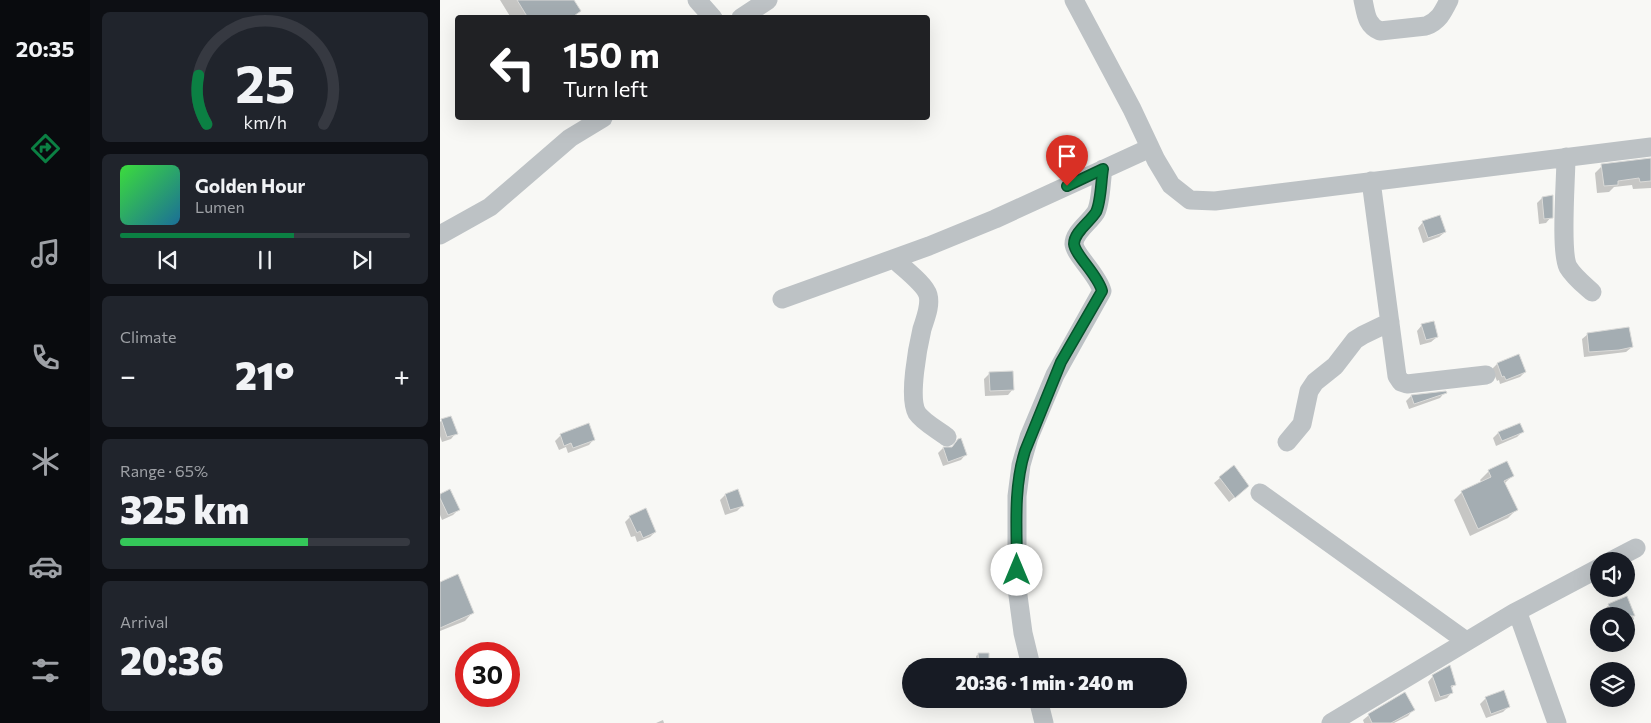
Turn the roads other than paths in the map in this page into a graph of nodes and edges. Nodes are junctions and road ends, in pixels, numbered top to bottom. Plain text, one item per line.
1 (697, 0) edge
2 (768, 0) edge
3 (1074, 0) edge
4 (1363, 0) edge
5 (1449, 0) edge
6 (710, 15) edge
7 (746, 15) edge
8 (595, 120) edge
9 (575, 125) edge
10 (1651, 147) edge
11 (1150, 148) junction
12 (1566, 157) junction
13 (1103, 169) junction
14 (1371, 181) junction
15 (440, 235) edge
16 (894, 259) junction
17 (1592, 292) dead end
18 (782, 299) dead end
19 (1390, 322) junction
20 (1486, 375) dead end
21 (947, 437) dead end
22 (1288, 442) dead end
23 (1260, 493) dead end
24 (1636, 548) dead end
25 (1628, 552) edge
26 (1590, 573) edge
27 (1514, 613) junction
28 (1466, 641) junction
29 (1029, 658) edge
30 (1040, 708) edge
31 (1044, 723) edge
32 (1331, 723) edge
33 (1557, 723) edge

1 - 6 street
2 - 7 street
3 - 11 street
4 - 5 street
8 - 9 street
9 - 15 street
10 - 12 street
11 - 13 street
11 - 14 street
12 - 14 street
12 - 17 street
13 - 16 street
13 - 29 street
14 - 19 street
16 - 18 street
16 - 21 street
19 - 20 street
19 - 22 street
23 - 28 street
24 - 25 street
26 - 27 street
27 - 28 street
27 - 33 street
28 - 32 street
30 - 31 street

